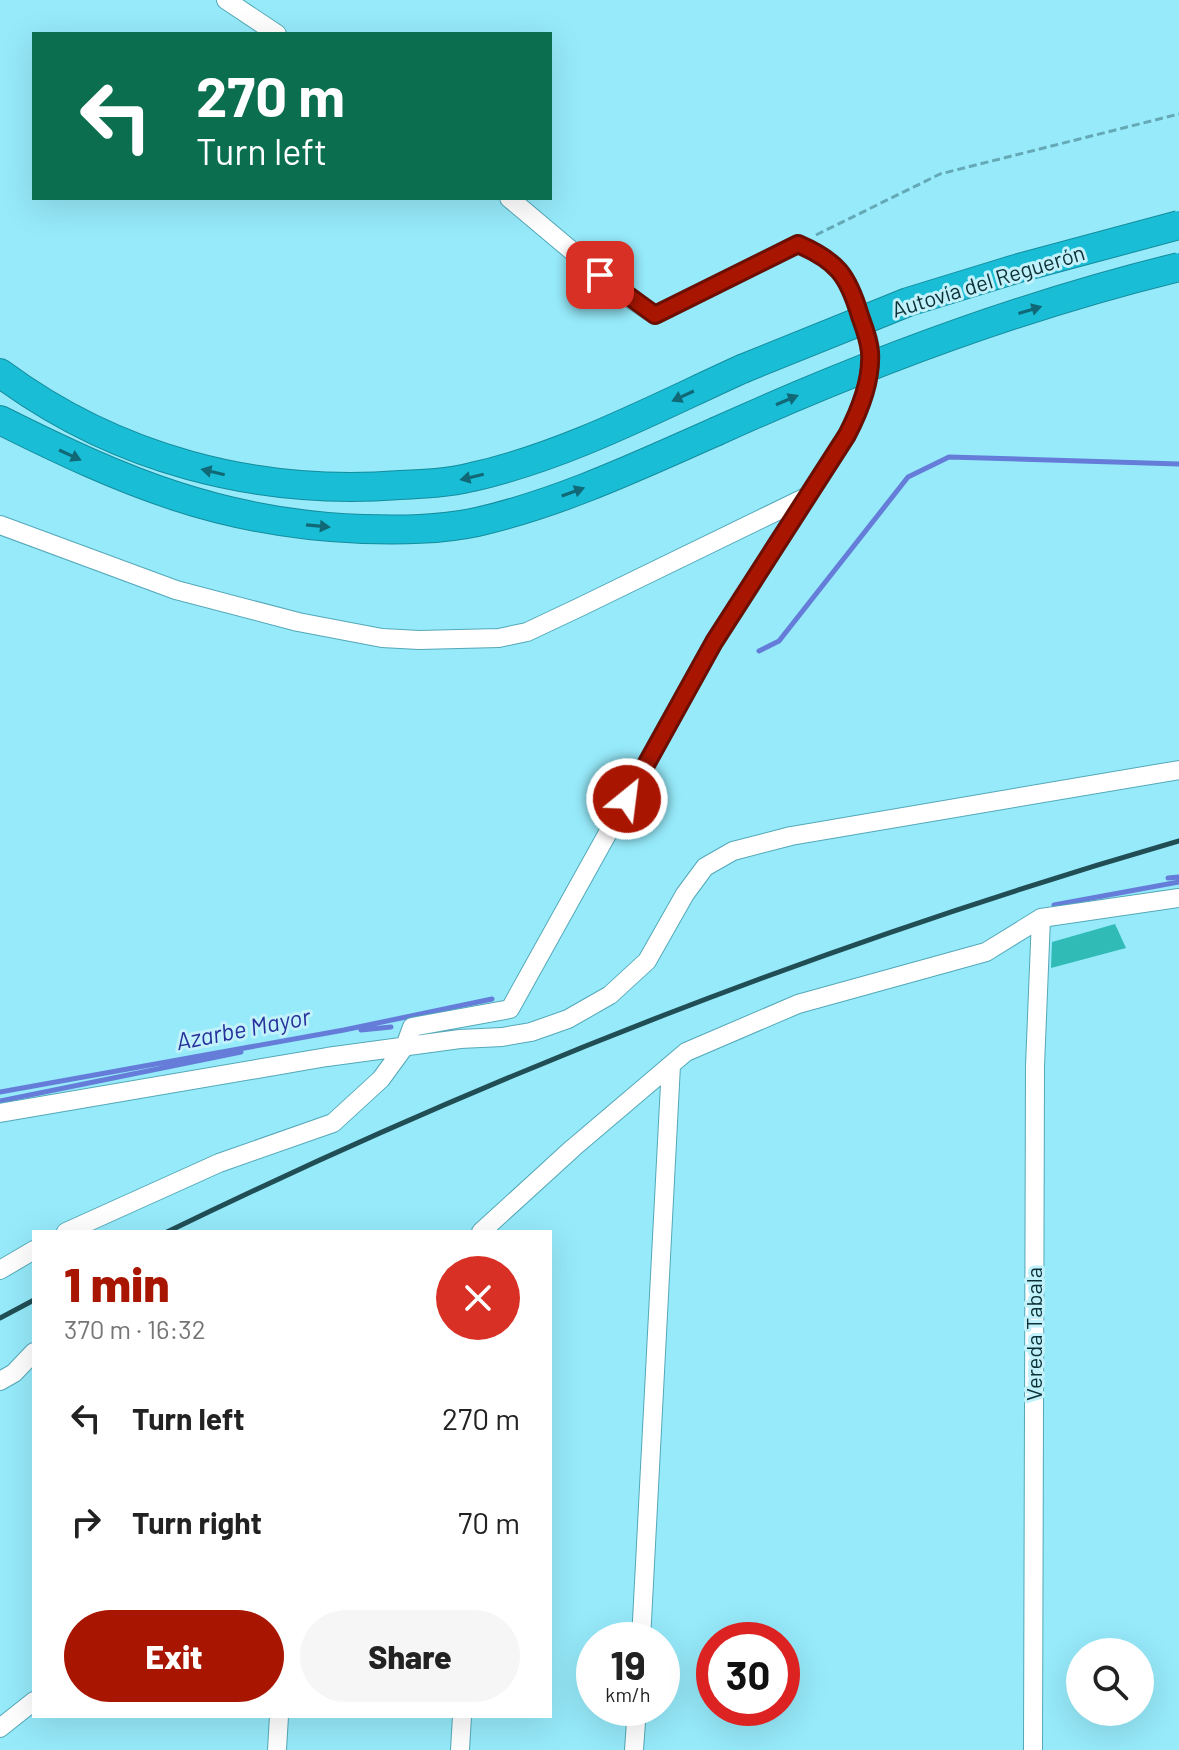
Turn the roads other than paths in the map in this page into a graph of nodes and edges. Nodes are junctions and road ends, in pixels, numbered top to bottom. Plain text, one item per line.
1 (226, 0) edge
2 (274, 32) edge
3 (511, 200) edge
4 (1179, 225) edge
5 (1179, 267) edge
6 (0, 373) edge
7 (0, 420) edge
8 (808, 496) junction
9 (0, 525) edge
10 (1179, 770) edge
11 (1179, 898) edge
12 (1041, 918) junction
13 (405, 1046) junction
14 (671, 1065) junction
15 (0, 1113) edge
16 (487, 1229) edge
17 (70, 1230) edge
18 (32, 1251) edge
19 (0, 1270) edge
20 (32, 1354) edge
21 (0, 1381) edge
22 (642, 1622) edge
23 (32, 1703) edge
24 (279, 1718) edge
25 (462, 1718) edge
26 (636, 1726) edge
27 (0, 1728) edge
28 (277, 1750) edge
29 (460, 1750) edge
30 (634, 1750) edge
31 (1033, 1750) edge

1 - 2 street
3 - 8 street
4 -> 6 highway, Autovía del Reguerón, bridge
7 -> 5 highway, Autovía del Reguerón, bridge
8 - 9 street
8 - 13 street
10 - 13 street
11 - 12 street
12 - 14 street
12 - 31 street, Vereda Tabala
13 - 15 street
13 - 17 street
14 - 16 street
14 - 22 street
18 - 19 street
20 - 21 street
23 - 27 street
24 - 28 street
25 - 29 street
26 - 30 street

